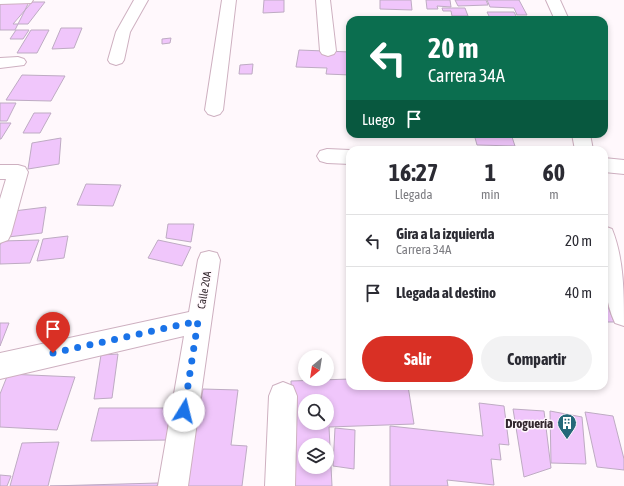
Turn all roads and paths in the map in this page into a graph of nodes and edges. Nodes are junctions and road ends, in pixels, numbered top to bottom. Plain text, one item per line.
1 (0, 0) edge
2 (26, 0) edge
3 (141, 0) edge
4 (229, 0) edge
5 (323, 0) edge
6 (553, 0) edge
7 (560, 16) edge
8 (328, 51) dead end
9 (116, 60) dead end
10 (18, 62) dead end
11 (0, 63) edge
12 (214, 110) dead end
13 (327, 156) dead end
14 (346, 157) edge
15 (608, 165) edge
16 (624, 167) edge
17 (0, 172) edge
18 (0, 234) edge
19 (608, 251) edge
20 (210, 260) dead end
21 (624, 315) edge
22 (198, 321) junction
23 (0, 366) edge
24 (282, 396) dead end
25 (173, 486) edge
26 (280, 486) edge

1 - 2 street
3 - 9 street
4 - 12 street
5 - 8 street
6 - 7 street
10 - 11 street
13 - 14 street
15 - 16 street
17 - 18 street
19 - 21 street
20 - 22 street, Calle 20A
22 - 23 street
22 - 25 street, Calle 20A
24 - 26 street

